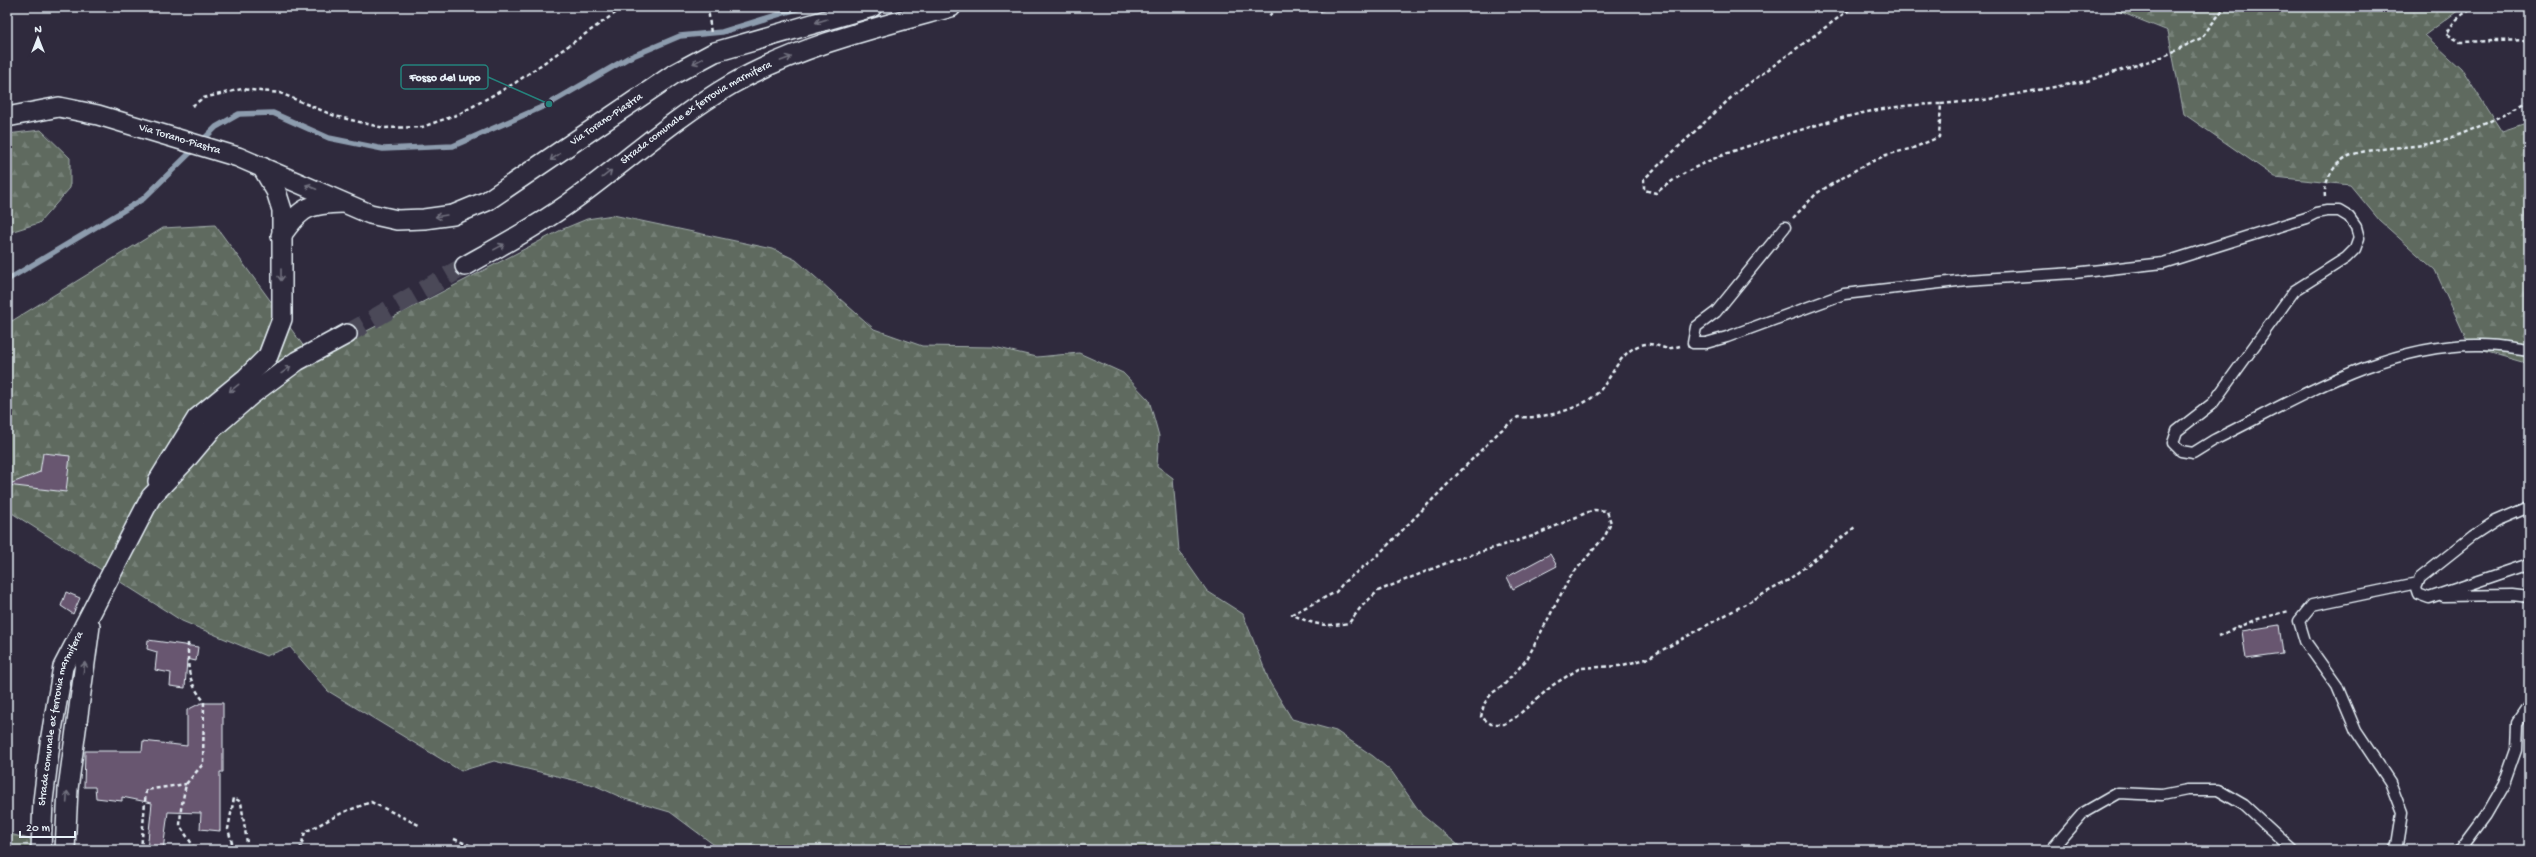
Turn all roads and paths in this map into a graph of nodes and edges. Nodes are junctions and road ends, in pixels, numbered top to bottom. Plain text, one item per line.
1 (624, 7) edge
2 (708, 7) edge
3 (872, 7) edge
4 (951, 7) edge
5 (1277, 7) edge
6 (1328, 7) edge
7 (1853, 7) edge
8 (2225, 7) edge
9 (2477, 7) edge
10 (1320, 11) dead end
11 (1269, 16) dead end
12 (709, 23) dead end
13 (2529, 40) edge
14 (2529, 101) edge
15 (1941, 104) junction
16 (192, 106) dead end
17 (7, 118) edge
18 (262, 167) junction
19 (346, 202) junction
20 (2327, 212) junction
21 (1785, 227) joint
22 (281, 236) junction
23 (465, 266) tunnel mouth
24 (347, 334) tunnel mouth
25 (1692, 343) junction
26 (2529, 350) edge
27 (204, 424) junction
28 (2529, 508) edge
29 (1855, 527) dead end
30 (2529, 564) edge
31 (2417, 583) junction
32 (2435, 596) junction
33 (2529, 598) edge
34 (2312, 605) junction
35 (91, 615) junction
36 (2218, 636) dead end
37 (188, 643) dead end
38 (2529, 705) edge
39 (186, 784) junction
40 (421, 826) dead end
41 (454, 840) dead end
42 (41, 850) edge
43 (65, 850) edge
44 (141, 850) edge
45 (196, 850) edge
46 (234, 850) edge
47 (248, 850) edge
48 (300, 850) edge
49 (481, 850) edge
50 (2051, 850) edge
51 (2293, 850) edge
52 (2394, 850) edge
53 (2460, 850) edge

1 - 16 path
2 - 12 path
3 -> 19 street, Via Torano-Piastra
23 -> 4 street, Strada comunale ex ferrovia marmifera
5 - 11 path
6 - 10 path
7 - 15 path
8 - 15 path
9 - 13 path
14 - 20 path
15 - 21 path
17 - 18 street, Via Torano-Piastra
19 -> 18 street, Via Torano-Piastra
18 - 22 street
19 - 22 street
20 - 25 lane
20 - 26 lane
21 - 25 lane
22 -> 27 street
27 -> 24 street
25 - 29 path
27 - 35 street, Strada comunale ex ferrovia marmifera
28 - 31 lane
30 - 32 lane
31 - 32 lane
31 - 34 lane
32 - 33 lane
34 - 36 path
34 - 52 lane
35 - 42 street, Strada comunale ex ferrovia marmifera
43 -> 35 street
37 - 39 path
38 - 53 lane
39 - 44 path
39 - 45 path
40 - 48 path
41 - 49 path
46 - 47 path
50 - 51 lane

